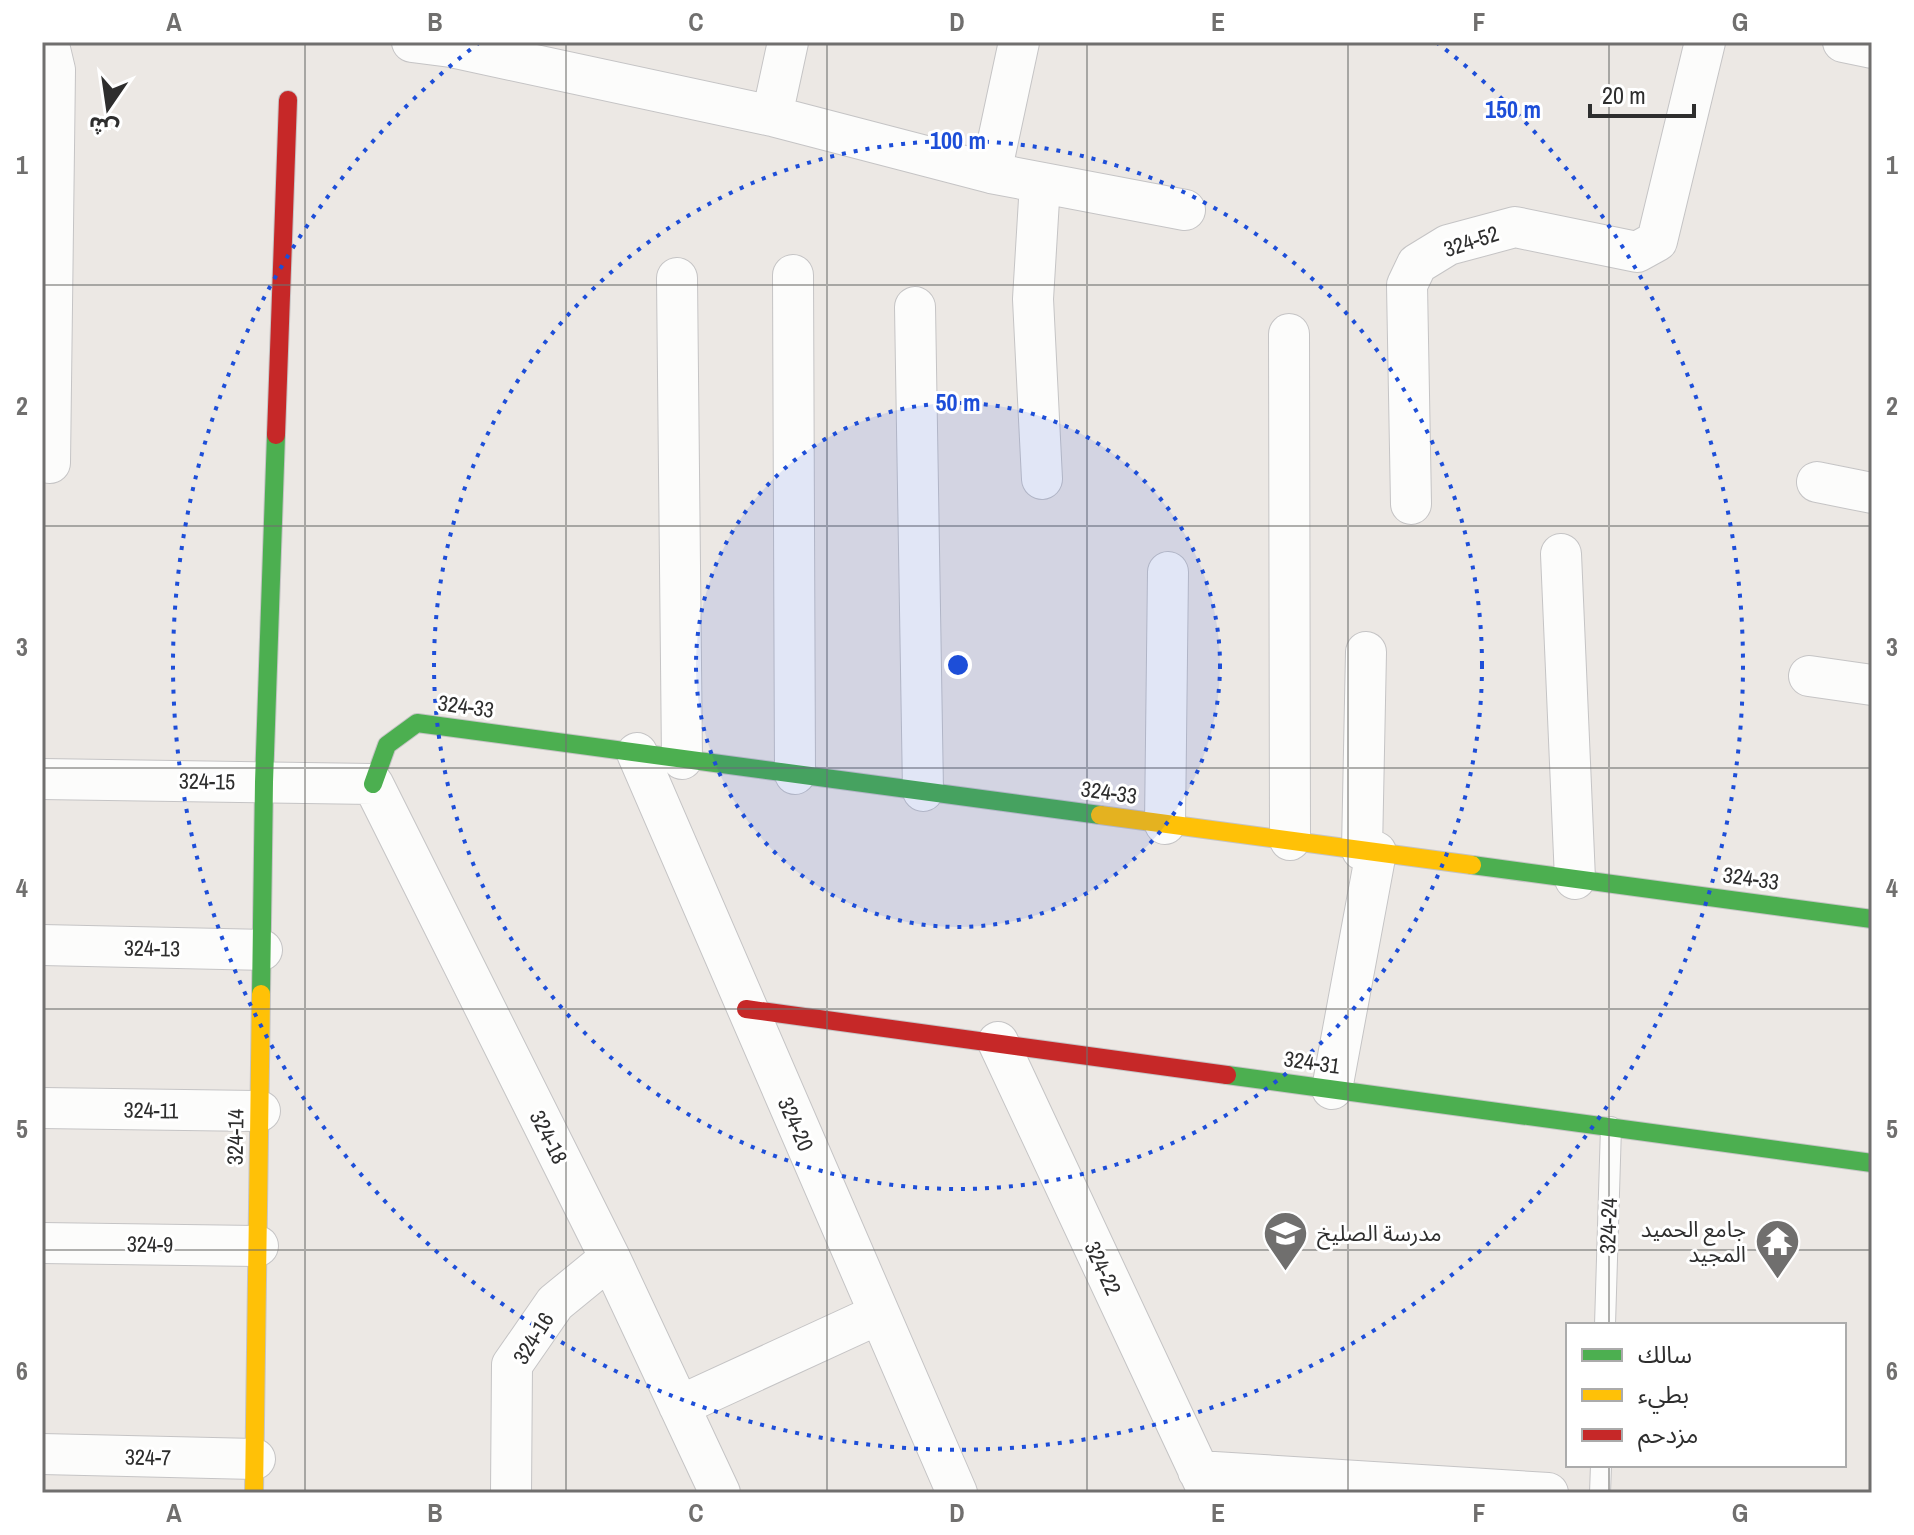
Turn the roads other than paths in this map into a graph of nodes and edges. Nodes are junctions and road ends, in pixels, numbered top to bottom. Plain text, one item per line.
1 (412, 42) edge
2 (788, 42) edge
3 (1019, 42) edge
4 (1705, 42) edge
5 (1843, 42) edge
6 (42, 47) edge
7 (1872, 48) edge
8 (288, 100) dead end
9 (772, 116) junction
10 (991, 173) junction
11 (1040, 183) junction
12 (1185, 210) dead end
13 (793, 275) dead end
14 (677, 278) dead end
15 (915, 307) dead end
16 (1289, 334) dead end
17 (50, 463) dead end
18 (1042, 479) dead end
19 (1817, 482) dead end
20 (1872, 493) edge
21 (1411, 504) dead end
22 (1561, 554) dead end
23 (1168, 572) dead end
24 (1366, 652) dead end
25 (1809, 676) dead end
26 (1872, 685) edge
27 (637, 753) junction
28 (682, 759) junction
29 (795, 774) junction
30 (42, 779) edge
31 (264, 782) junction
32 (373, 784) junction
33 (923, 791) junction
34 (1165, 824) junction
35 (1290, 840) junction
36 (1369, 851) junction
37 (1575, 879) junction
38 (1872, 919) edge
39 (42, 945) edge
40 (262, 950) junction
41 (746, 1009) junction
42 (998, 1042) junction
43 (1332, 1089) junction
44 (42, 1108) edge
45 (260, 1111) junction
46 (1611, 1127) junction
47 (1872, 1163) edge
48 (42, 1243) edge
49 (258, 1246) junction
50 (610, 1258) junction
51 (879, 1314) junction
52 (1605, 1323) edge
53 (679, 1406) junction
54 (42, 1454) edge
55 (1601, 1467) edge
56 (255, 1476) edge
57 (1204, 1482) edge
58 (511, 1493) edge
59 (720, 1493) edge
60 (957, 1493) edge
61 (1548, 1493) edge
62 (1600, 1493) edge

1 - 9 street
2 - 9 street
3 - 10 street
4 - 21 street, 324-52
5 - 7 street
6 - 17 street
8 - 31 street, 324-14
9 - 10 street
10 - 11 street
11 - 12 street
11 - 18 street
13 - 29 street
14 - 28 street
15 - 33 street
16 - 35 street
19 - 20 street
22 - 37 street
23 - 34 street
24 - 36 street
25 - 26 street
27 - 28 street, 324-33
27 - 32 street, 324-33
27 - 41 street, 324-20
28 - 29 street, 324-33
29 - 33 street, 324-33
30 - 31 street, 324-15
31 - 32 street, 324-15
31 - 40 street, 324-14
32 - 50 street, 324-18
33 - 34 street, 324-33
34 - 35 street, 324-33
35 - 36 street, 324-33
36 - 37 street, 324-33
36 - 43 street
37 - 38 street, 324-33
39 - 40 street, 324-13
40 - 45 street, 324-14
41 - 42 street, 324-31
41 - 51 street, 324-20
42 - 43 street, 324-31
42 - 57 street, 324-22
43 - 46 street, 324-31
44 - 45 street, 324-11
45 - 49 street, 324-14
46 - 47 street, 324-31
46 - 52 lane, 324-24
48 - 49 street, 324-9
49 - 56 street, 324-14
50 - 53 street, 324-18
50 - 58 street, 324-16
51 - 53 street
51 - 60 street, 324-20
53 - 59 street, 324-18
54 - 56 street, 324-7
55 - 62 lane
57 - 61 street

